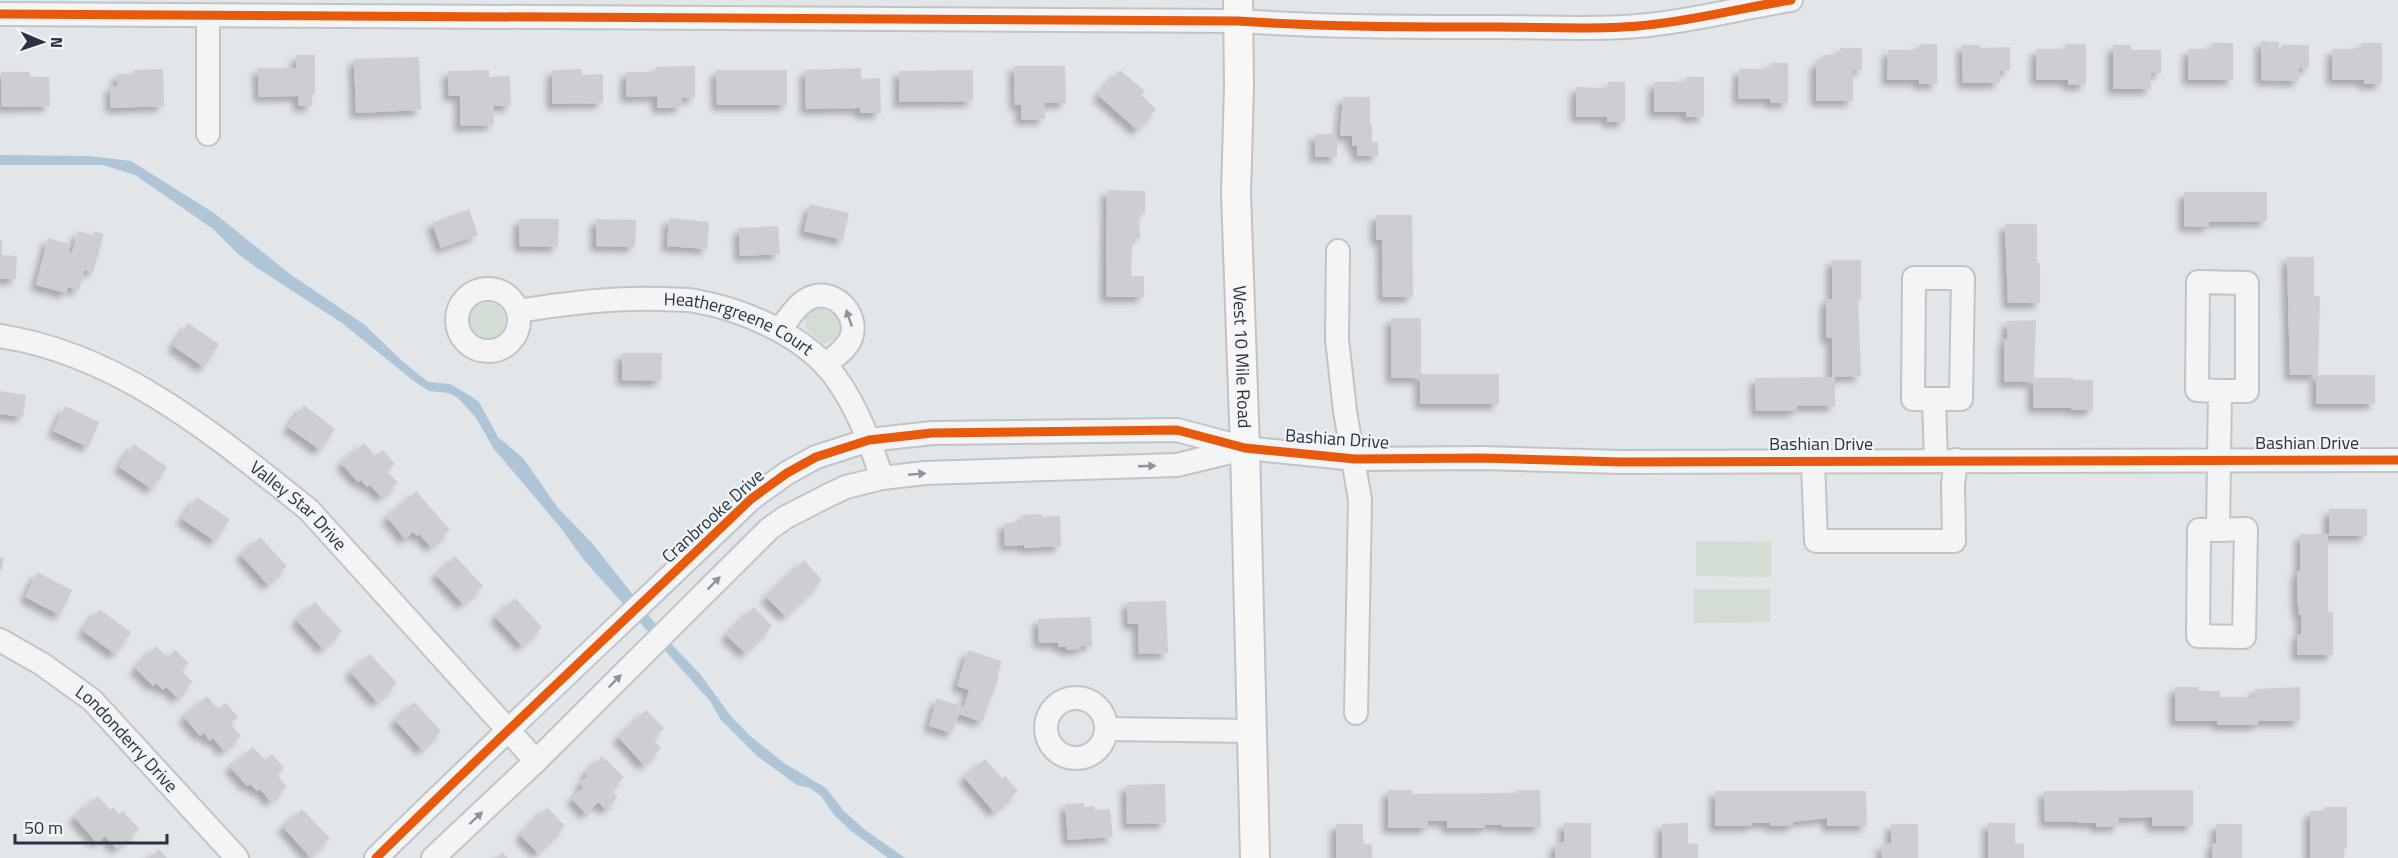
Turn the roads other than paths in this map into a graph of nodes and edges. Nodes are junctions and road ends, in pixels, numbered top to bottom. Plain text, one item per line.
1 (1791, 0) edge
2 (437, 8) edge
3 (1238, 11) edge
4 (0, 14) edge
5 (208, 17) junction
6 (208, 134) dead end
7 (1338, 251) dead end
8 (518, 311) dead end
9 (780, 330) junction
10 (0, 336) edge
11 (825, 365) junction
12 (2220, 391) junction
13 (1934, 399) junction
14 (869, 440) junction
15 (1245, 448) junction
16 (1354, 459) junction
17 (2219, 459) junction
18 (1813, 460) junction
19 (1946, 460) junction
20 (2398, 460) edge
21 (882, 477) junction
22 (2218, 530) junction
23 (0, 640) edge
24 (1356, 713) dead end
25 (507, 729) junction
26 (1107, 729) dead end
27 (1252, 730) junction
28 (536, 761) junction
29 (237, 858) edge
30 (376, 858) edge
31 (434, 858) edge
32 (1255, 858) edge

1 - 3 street
2 - 3 street
2 - 5 street
3 - 15 main road, West 10 Mile Road
4 - 5 street
5 - 6 street
7 - 16 street
8 - 9 street, Heathergreene Court
9 - 11 street, Heathergreene Court
11 -> 9 street
10 - 25 street, Valley Star Drive
11 - 14 street, Heathergreene Court
12 - 12 street
12 - 17 street
13 - 13 street
13 - 19 street
14 - 15 street, Cranbrooke Drive
14 - 21 street, Heathergreene Court
14 - 25 street, Cranbrooke Drive
15 - 16 street, Bashian Drive
21 -> 15 street
15 - 27 main road, West 10 Mile Road
16 - 18 street, Bashian Drive
16 - 24 street
17 - 19 street, Bashian Drive
17 - 20 street, Bashian Drive
17 - 22 street
18 - 19 street, Bashian Drive
18 - 19 street
28 -> 21 street
22 - 22 street
23 - 29 street, Londonderry Drive
25 - 28 street, Valley Star Drive
25 - 30 street, Cranbrooke Drive
26 - 27 street
27 - 32 main road, West 10 Mile Road
31 -> 28 street

